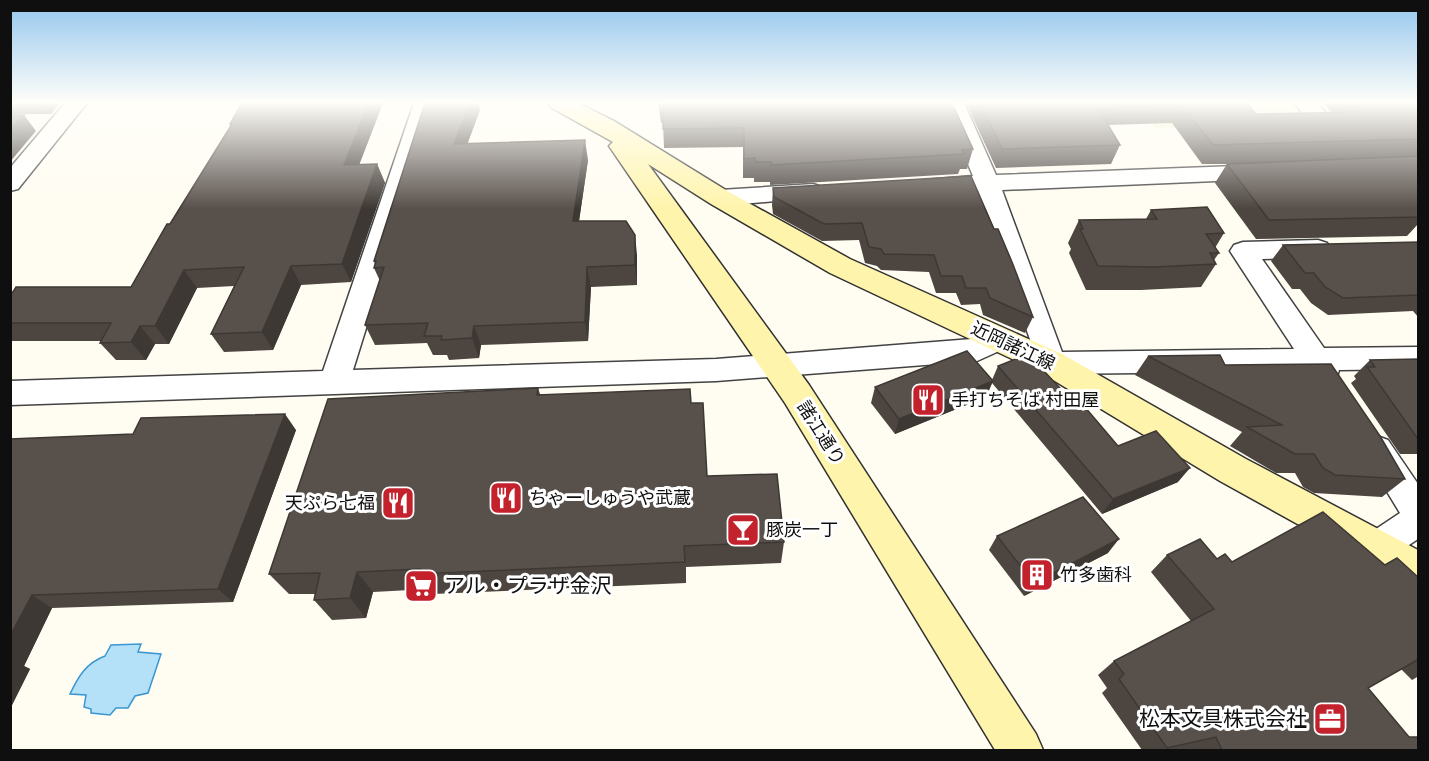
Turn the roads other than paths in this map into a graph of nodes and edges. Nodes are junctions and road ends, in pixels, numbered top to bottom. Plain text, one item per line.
1 (48, 139) edge
2 (413, 139) edge
3 (620, 139) edge
4 (639, 139) edge
5 (968, 139) edge
6 (1283, 171) edge
7 (987, 182) junction
8 (10, 184) edge
9 (906, 187) edge
10 (836, 191) edge
11 (720, 198) junction
12 (1348, 249) edge
13 (998, 339) junction
14 (1419, 358) edge
15 (1317, 360) junction
16 (1051, 363) junction
17 (776, 364) junction
18 (335, 381) junction
19 (1337, 389) edge
20 (10, 393) edge
21 (1363, 429) edge
22 (1419, 512) edge
23 (1419, 520) edge
24 (1376, 548) junction
25 (1419, 570) edge
26 (1020, 750) edge

1 - 8 street
2 - 18 street
3 - 17 main road, 諸江通り
4 - 11 main road, 近岡諸江線
5 - 7 street
6 - 7 street
7 - 9 street
7 - 16 street
10 - 11 street
11 - 13 main road, 近岡諸江線
12 - 15 street
13 - 16 main road, 近岡諸江線
13 - 17 street
14 - 15 street
15 - 16 street
15 - 19 street
16 - 24 main road, 近岡諸江線
17 - 18 street
17 - 26 main road, 諸江通り
18 - 20 street
21 - 22 street
23 - 24 street
24 - 25 main road, 近岡諸江線

